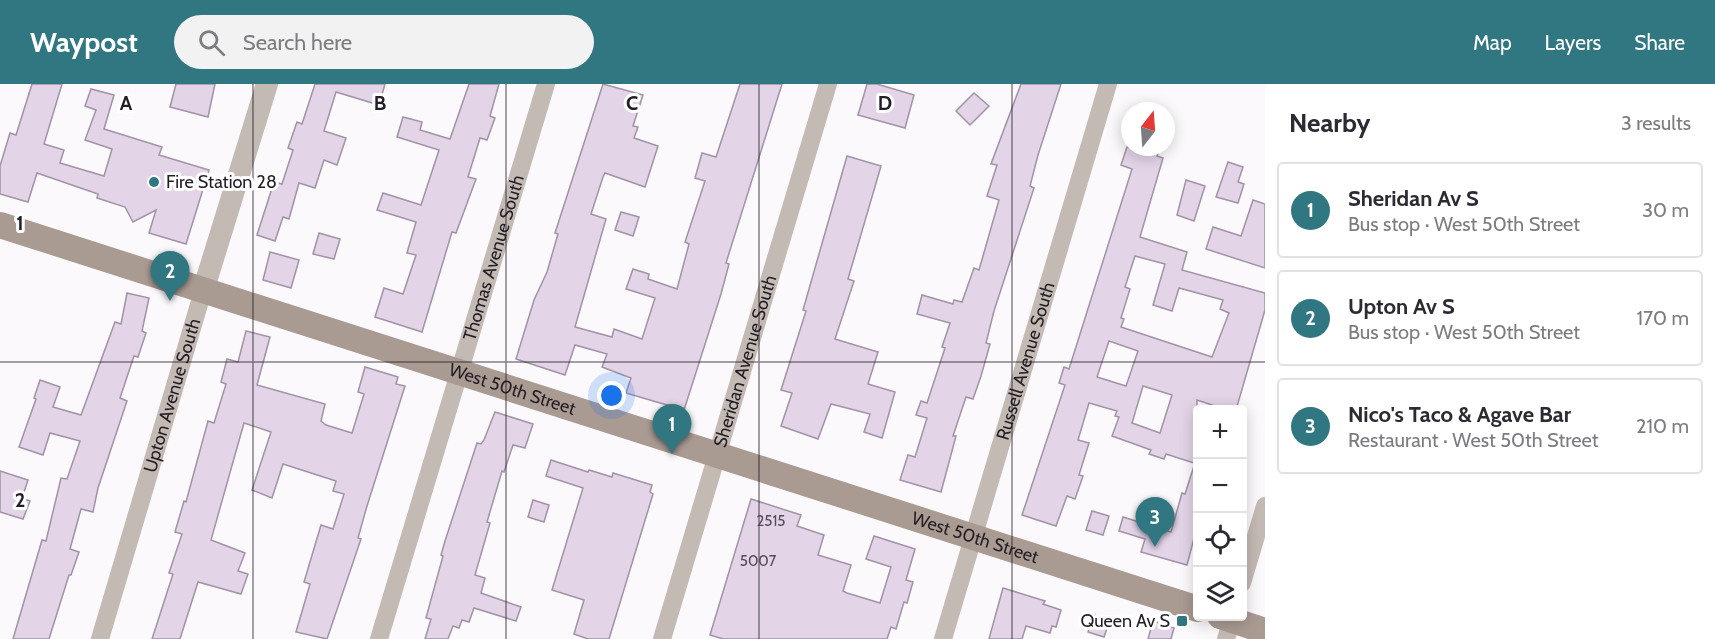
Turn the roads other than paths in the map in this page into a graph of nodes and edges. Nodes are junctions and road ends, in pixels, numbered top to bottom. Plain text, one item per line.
1 (267, 84) edge
2 (546, 84) edge
3 (828, 84) edge
4 (1108, 84) edge
5 (0, 225) edge
6 (203, 291) junction
7 (459, 374) junction
8 (718, 456) junction
9 (1265, 506) edge
10 (974, 537) junction
11 (1247, 567) edge
12 (1193, 608) edge
13 (1228, 623) edge
14 (1265, 631) edge
15 (100, 639) edge
16 (379, 639) edge
17 (662, 639) edge
18 (943, 639) edge

1 - 6 street, Upton Avenue South
2 - 7 street, Thomas Avenue South
3 - 8 street, Sheridan Avenue South
4 - 10 street, Russell Avenue South
5 - 6 main road, West 50th Street
6 - 7 main road, West 50th Street
6 - 15 street, Upton Avenue South
7 - 8 main road, West 50th Street
7 - 16 street, Thomas Avenue South
8 - 10 main road, West 50th Street
8 - 17 street, Sheridan Avenue South
9 - 11 street
10 - 12 main road, West 50th Street
10 - 18 street, Russell Avenue South
13 - 14 main road

